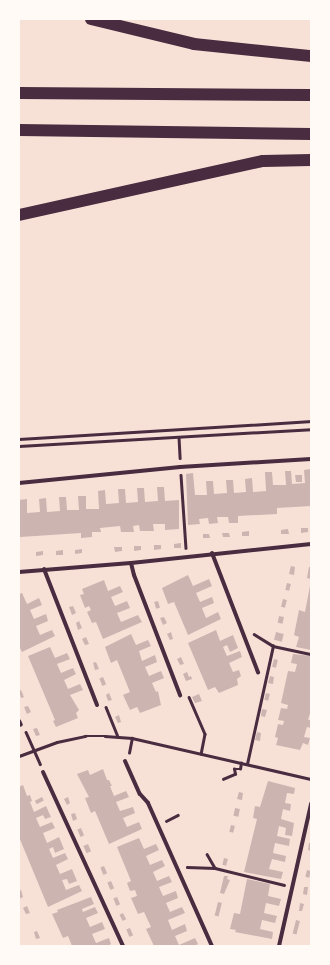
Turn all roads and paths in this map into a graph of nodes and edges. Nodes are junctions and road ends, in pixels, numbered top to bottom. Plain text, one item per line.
1 (91, 19) edge
2 (311, 56) edge
3 (19, 93) edge
4 (311, 95) edge
5 (19, 130) edge
6 (311, 134) edge
7 (311, 160) edge
8 (19, 215) edge
9 (311, 421) edge
10 (311, 429) edge
11 (179, 437) junction
12 (19, 439) edge
13 (19, 446) edge
14 (311, 459) edge
15 (180, 467) junction
16 (19, 483) edge
17 (311, 544) edge
18 (212, 553) junction
19 (188, 556) junction
20 (131, 563) junction
21 (44, 569) junction
22 (19, 572) edge
23 (239, 624) junction
24 (273, 646) junction
25 (311, 654) edge
26 (258, 672) dead end
27 (180, 695) joint
28 (97, 705) joint
29 (20, 723) edge
30 (118, 737) junction
31 (132, 738) junction
32 (34, 750) junction
33 (201, 754) junction
34 (19, 756) edge
35 (125, 761) joint
36 (241, 763) junction
37 (247, 764) junction
38 (43, 772) joint
39 (222, 779) dead end
40 (311, 779) edge
41 (311, 804) edge
42 (178, 815) dead end
43 (158, 824) junction
44 (207, 854) dead end
45 (177, 867) junction
46 (215, 868) junction
47 (292, 887) junction
48 (123, 946) edge
49 (212, 946) edge
50 (279, 946) edge

1 - 2 highway
3 - 4 highway
5 - 6 highway
7 - 8 highway
9 - 12 path
10 - 11 path
11 - 13 path
11 - 15 path
14 - 15 street
15 - 16 street
15 - 19 path
17 - 18 street
18 - 19 street
18 - 23 street
19 - 20 street
20 - 21 street
20 - 27 street
21 - 22 street
21 - 28 street
23 - 24 path
23 - 26 street
24 - 25 path
24 - 37 path
27 - 33 path
28 - 30 path
29 - 32 path
30 - 31 path
30 - 32 path
31 - 33 path
31 - 35 path
32 - 34 path
32 - 38 path
33 - 36 path
35 - 43 street
36 - 37 path
36 - 39 path
37 - 40 path
38 - 48 street
41 - 47 street
42 - 43 path
43 - 45 street
44 - 46 path
45 - 46 path
45 - 49 street
46 - 47 path
47 - 50 street

